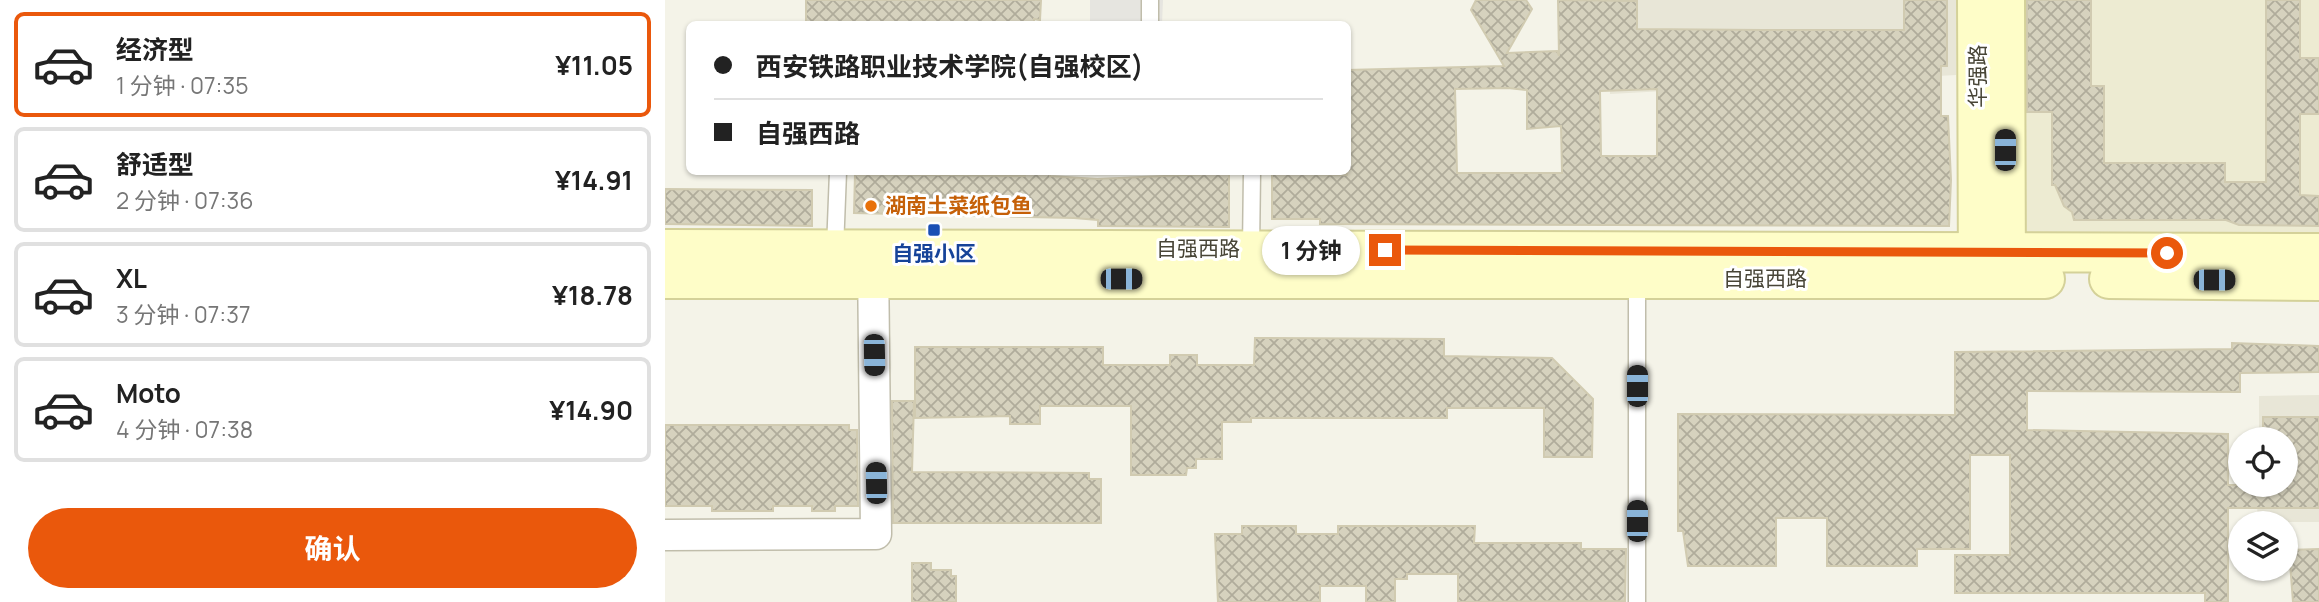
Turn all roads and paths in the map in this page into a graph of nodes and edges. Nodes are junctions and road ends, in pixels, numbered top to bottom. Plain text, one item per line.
1 (1150, 0) edge
2 (1977, 0) edge
3 (2005, 0) edge
4 (1150, 21) edge
5 (839, 175) edge
6 (1252, 175) edge
7 (665, 250) edge
8 (1251, 250) junction
9 (2319, 253) edge
10 (860, 259) junction
11 (1992, 265) junction
12 (1637, 278) junction
13 (665, 279) edge
14 (2319, 281) edge
15 (665, 535) edge
16 (1637, 602) edge

1 - 4 lane
2 - 11 main road, 华强路
3 - 11 main road, 华强路
5 - 10 lane
6 - 8 lane
7 - 10 main road, 自强西路
8 - 10 main road, 自强西路
8 - 11 main road, 自强西路
9 - 11 main road, 自强西路
10 - 12 main road, 自强西路
10 - 13 main road, 自强西路
10 - 15 street
11 - 12 main road, 自强西路
11 - 14 main road, 自强西路
12 - 16 lane

